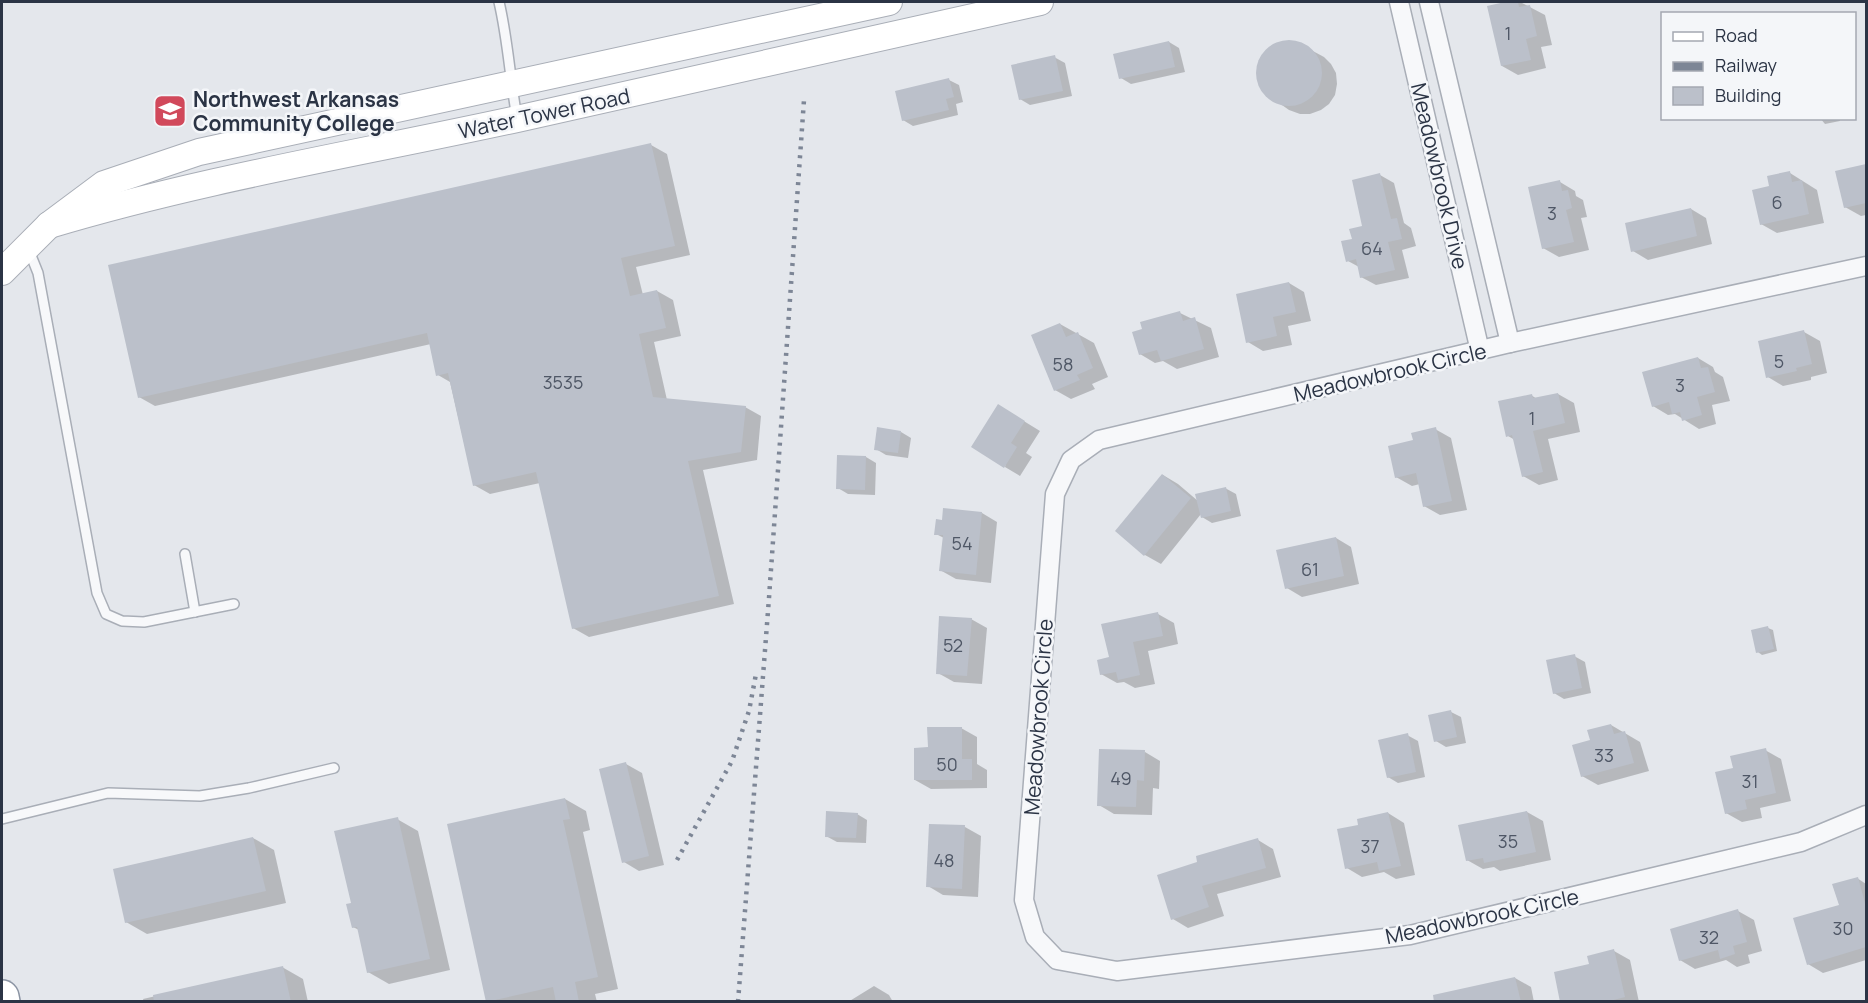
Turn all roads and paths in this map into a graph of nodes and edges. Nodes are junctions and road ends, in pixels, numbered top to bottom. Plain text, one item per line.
1 (499, 2) edge
2 (889, 2) edge
3 (1040, 2) edge
4 (1399, 2) edge
5 (1429, 2) edge
6 (891, 35) junction
7 (511, 83) junction
8 (517, 119) junction
9 (49, 225) junction
10 (27, 246) junction
11 (1866, 266) edge
12 (2, 272) edge
13 (1510, 343) junction
14 (1480, 351) junction
15 (185, 554) dead end
16 (234, 604) dead end
17 (195, 612) junction
18 (334, 768) dead end
19 (1866, 816) edge
20 (2, 819) edge
21 (2, 997) edge
22 (3, 1002) edge

1 - 7 lane
2 - 6 street
2 - 7 street, Water Tower Road
3 - 6 street, Water Tower Road
4 - 14 street, Meadowbrook Drive
5 - 13 street, Meadowbrook Drive
6 - 8 street, Water Tower Road
7 - 8 lane
7 - 9 street, Water Tower Road
8 - 9 street, Water Tower Road
9 - 10 street, Water Tower Road
10 - 12 street, Water Tower Road
10 - 17 lane
11 - 13 street, Meadowbrook Circle
13 - 14 street, Meadowbrook Circle
14 - 19 street, Meadowbrook Circle
15 - 17 lane
16 - 17 lane
18 - 20 lane
21 - 22 highway

